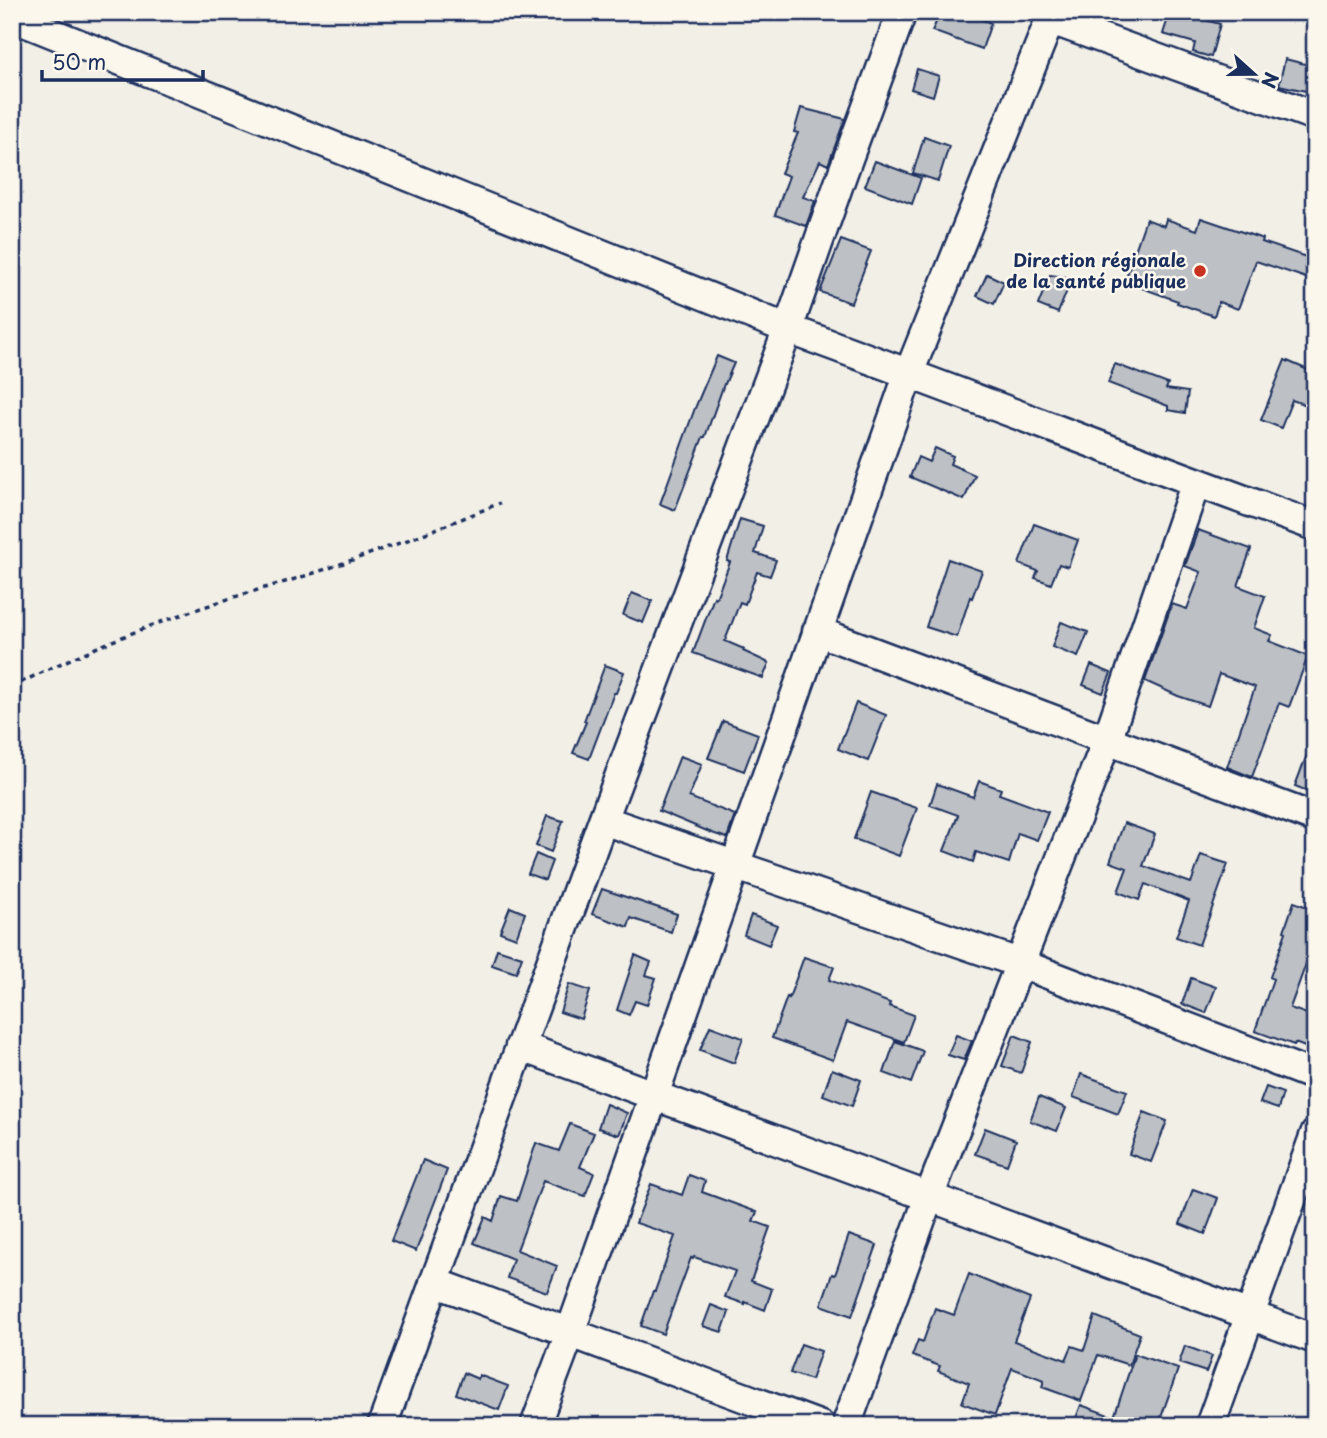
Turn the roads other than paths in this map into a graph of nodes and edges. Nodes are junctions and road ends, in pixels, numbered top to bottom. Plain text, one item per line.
1 (902, 12) edge
2 (1051, 16) edge
3 (12, 17) edge
4 (1315, 116) edge
5 (788, 329) junction
6 (909, 373) junction
7 (1196, 482) junction
8 (1315, 526) edge
9 (817, 631) junction
10 (1107, 740) junction
11 (1315, 818) edge
12 (603, 820) junction
13 (734, 865) junction
14 (1019, 963) junction
15 (520, 1046) junction
16 (1315, 1076) edge
17 (653, 1095) junction
18 (1315, 1134) edge
19 (929, 1197) junction
20 (434, 1282) junction
21 (1250, 1315) junction
22 (570, 1332) junction
23 (1315, 1339) edge
24 (382, 1426) edge
25 (535, 1426) edge
26 (821, 1426) edge
27 (846, 1426) edge
28 (1210, 1426) edge

1 - 5 street
2 - 4 street
2 - 6 street
3 - 5 street
5 - 6 street
5 - 12 street
6 - 7 street
6 - 9 street
7 - 8 street
7 - 10 street
9 - 10 street
9 - 13 street
10 - 11 street
10 - 14 street
12 - 13 street
12 - 15 street
13 - 14 street
13 - 17 street
14 - 16 street
14 - 19 street
15 - 17 street
15 - 20 street
17 - 19 street
17 - 22 street
18 - 21 street
19 - 21 street
19 - 27 street
20 - 22 street
20 - 24 street
21 - 23 street
21 - 28 street
22 - 25 street
22 - 26 street

